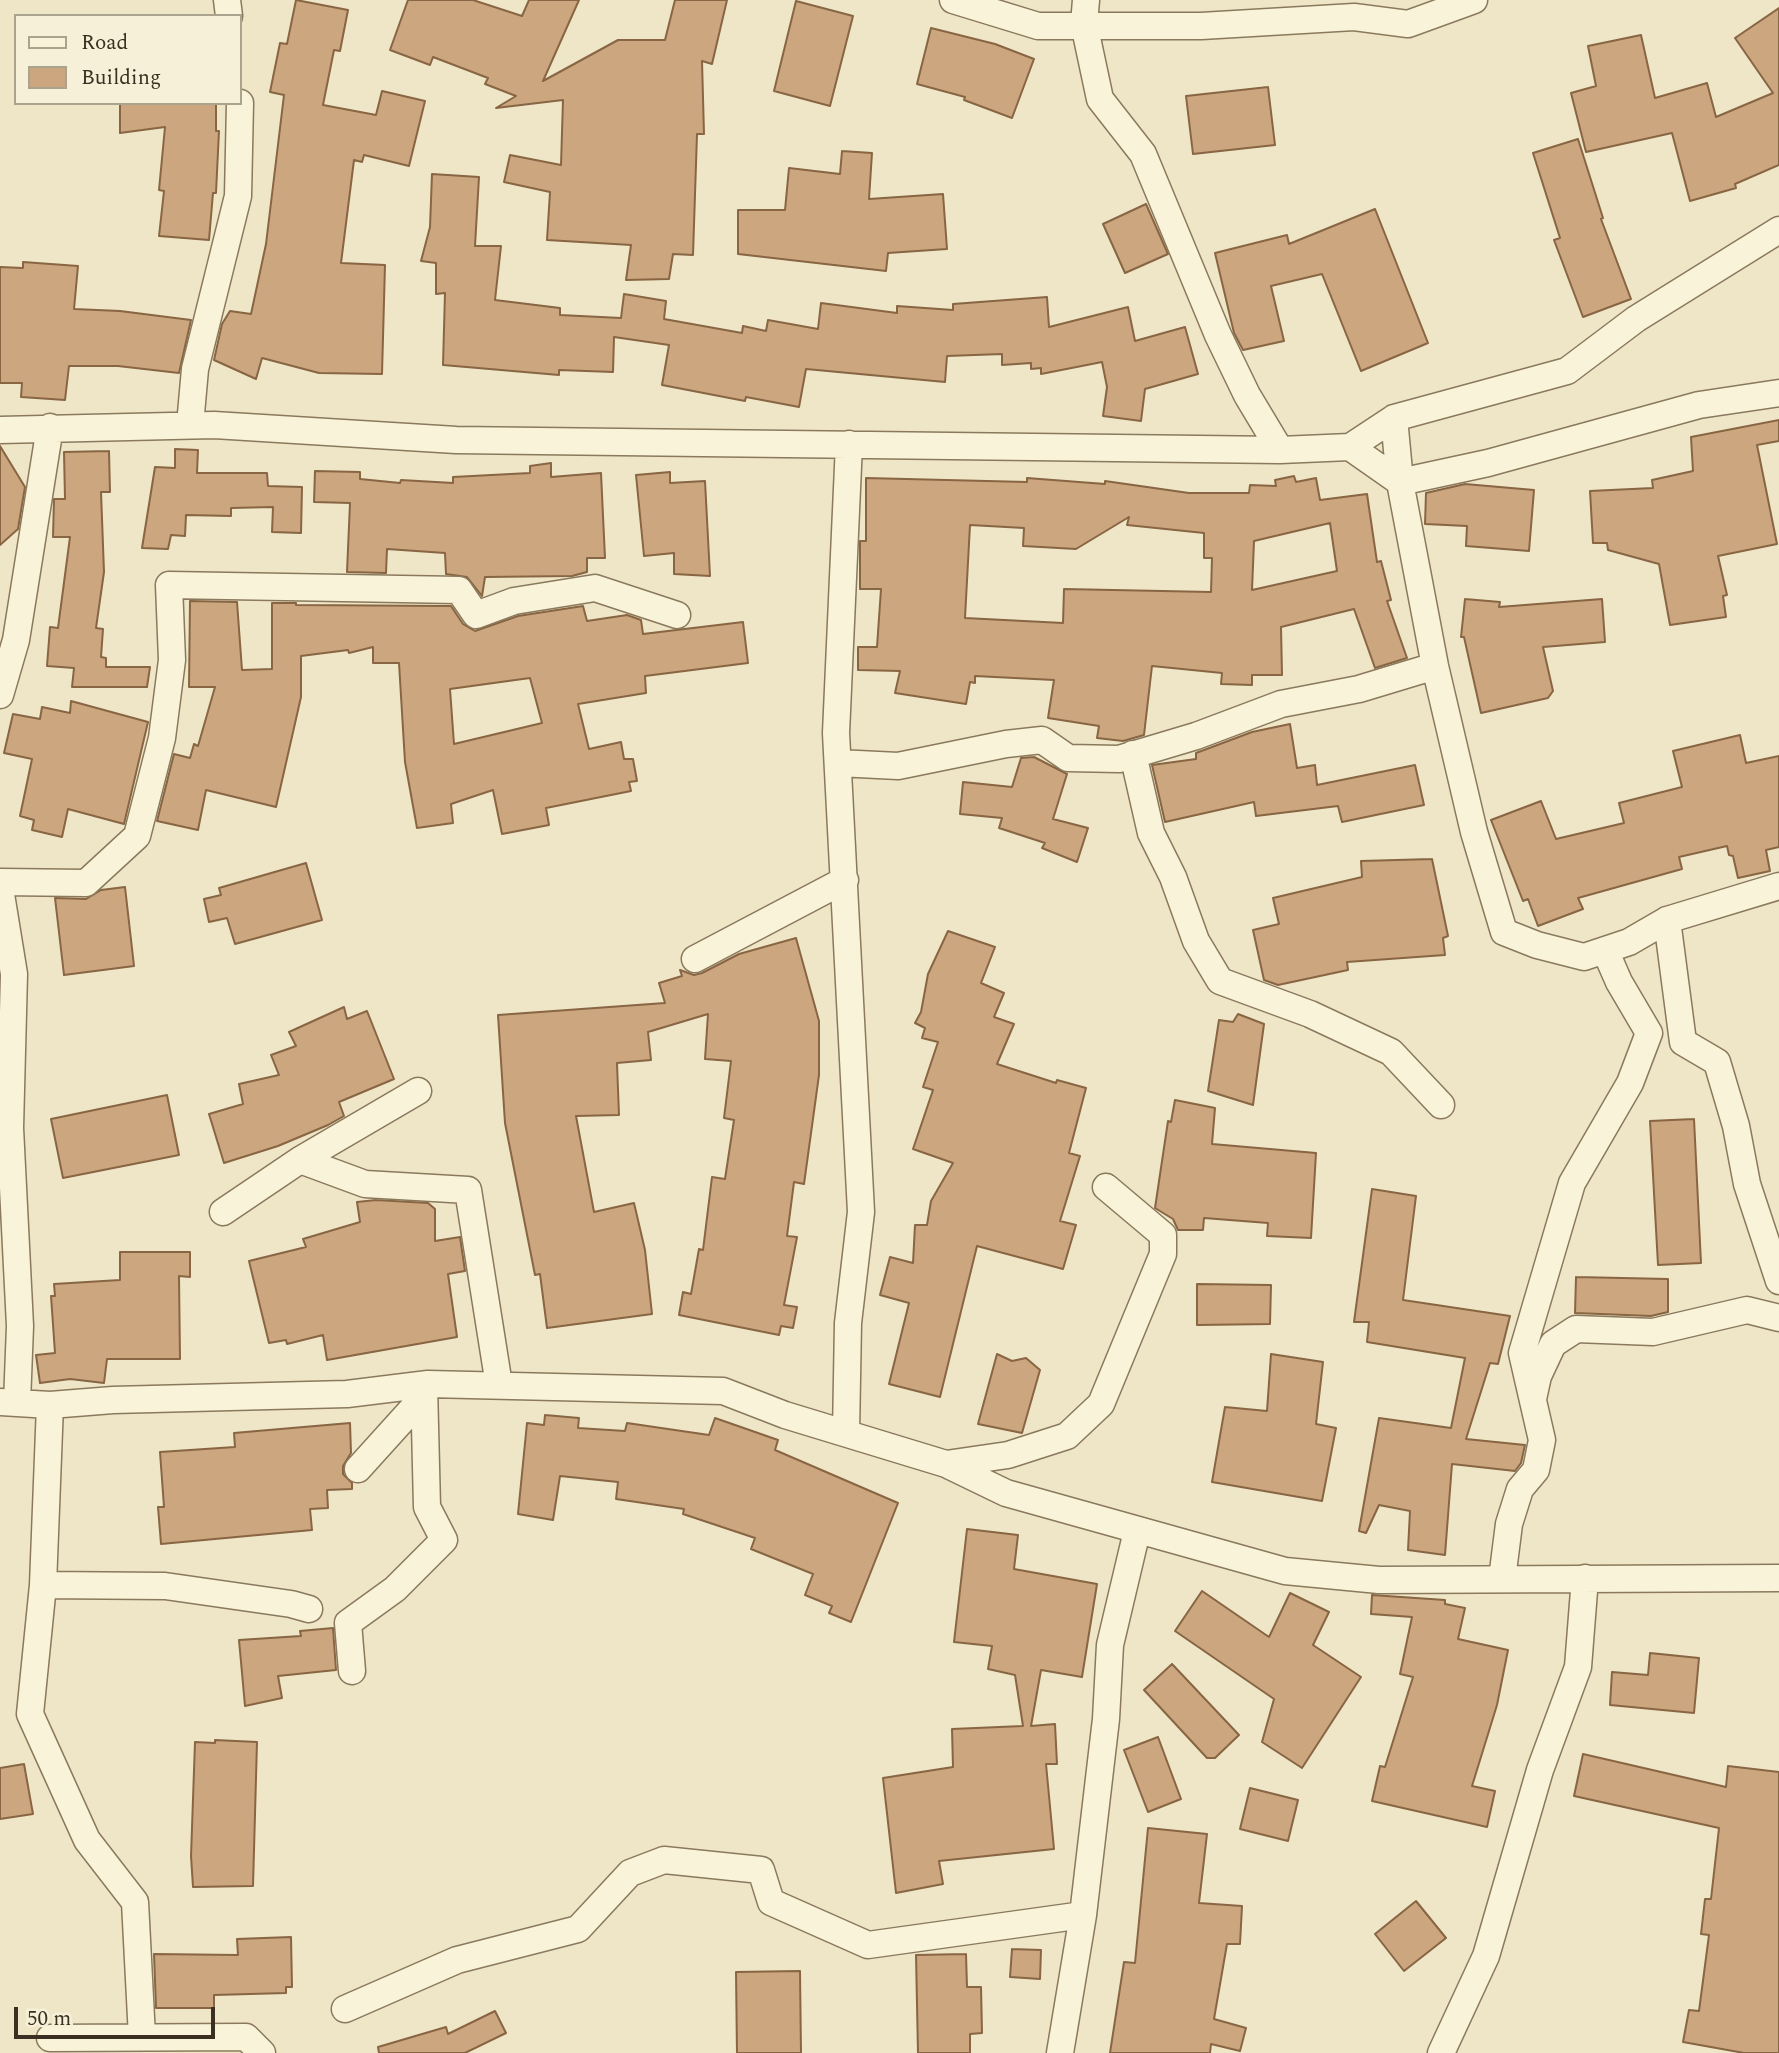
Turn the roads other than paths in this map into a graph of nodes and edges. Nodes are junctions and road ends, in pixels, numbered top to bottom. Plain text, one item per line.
1 (953, 0) edge
2 (1474, 0) edge
3 (1085, 12) edge
4 (240, 105) edge
5 (1779, 230) edge
6 (1779, 393) edge
7 (1394, 418) junction
8 (190, 425) junction
9 (50, 428) junction
10 (0, 430) edge
11 (849, 443) junction
12 (1350, 447) junction
13 (1280, 450) junction
14 (1400, 482) junction
15 (677, 615) dead end
16 (1434, 666) junction
17 (0, 695) edge
18 (1133, 754) junction
19 (838, 763) junction
20 (845, 880) junction
21 (0, 882) edge
22 (1779, 886) edge
23 (0, 888) edge
24 (1667, 920) junction
25 (1605, 950) junction
26 (695, 959) dead end
27 (6, 1081) edge
28 (418, 1091) dead end
29 (1441, 1105) dead end
30 (300, 1160) junction
31 (1105, 1187) dead end
32 (223, 1212) dead end
33 (1779, 1280) edge
34 (1779, 1318) edge
35 (499, 1385) junction
36 (424, 1391) junction
37 (9, 1402) edge
38 (1531, 1404) junction
39 (50, 1405) junction
40 (846, 1433) junction
41 (946, 1464) junction
42 (358, 1469) dead end
43 (1137, 1531) junction
44 (1779, 1577) edge
45 (1585, 1578) junction
46 (1502, 1579) junction
47 (43, 1585) junction
48 (309, 1609) dead end
49 (352, 1671) dead end
50 (1083, 1915) junction
51 (345, 2009) dead end
52 (142, 2037) junction
53 (50, 2038) dead end
54 (262, 2053) edge
55 (1060, 2053) edge
56 (1441, 2053) edge

1 - 3 street
2 - 3 street
3 - 13 street
4 - 8 street
5 - 7 street
6 - 14 street
7 - 12 street
7 - 14 street
8 - 9 street
8 - 11 street
9 - 10 street
9 - 17 street
11 - 13 street
11 - 19 street
12 - 13 street
12 - 14 street
14 - 16 street
15 - 21 street
16 - 18 street
16 - 25 street
18 - 19 street
18 - 29 street
19 - 20 street
20 - 26 street
20 - 40 street
22 - 24 street
23 - 27 street
24 - 25 street
24 - 33 street
25 - 38 street
27 - 37 street
28 - 30 street
30 - 32 street
30 - 35 street
31 - 41 street
34 - 38 street
35 - 36 street
35 - 40 street
36 - 39 street
36 - 42 street
36 - 49 street
37 - 39 street
38 - 46 street
39 - 47 street
40 - 41 street
41 - 43 street
43 - 46 street
43 - 50 street
44 - 45 street
45 - 46 street
45 - 56 street
47 - 48 street
47 - 52 street
50 - 51 street
50 - 55 street
52 - 53 street
52 - 54 street

